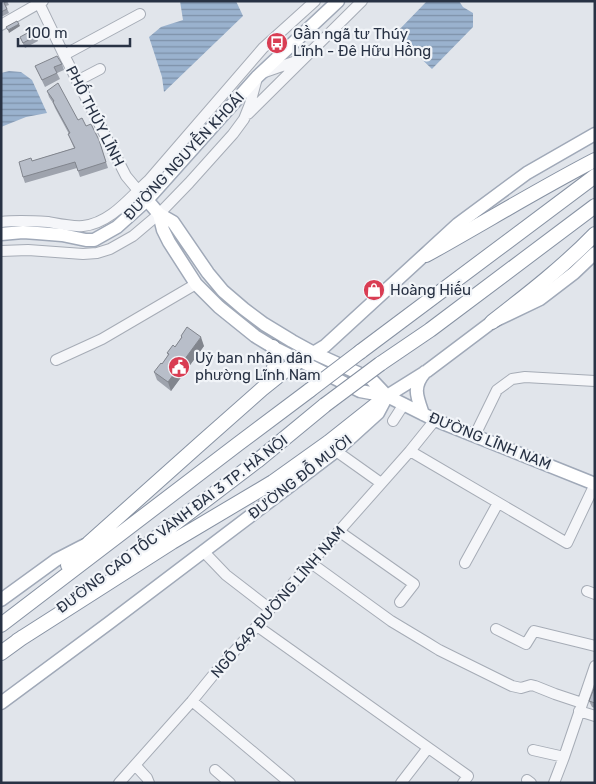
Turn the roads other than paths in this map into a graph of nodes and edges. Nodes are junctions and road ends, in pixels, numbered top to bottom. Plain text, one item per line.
1 (315, 1) edge
2 (338, 1) edge
3 (362, 1) edge
4 (40, 2) edge
5 (140, 14) dead end
6 (1, 25) edge
7 (64, 56) junction
8 (306, 57) junction
9 (100, 69) dead end
10 (259, 76) junction
11 (77, 81) junction
12 (244, 119) junction
13 (595, 134) edge
14 (595, 160) edge
15 (595, 176) edge
16 (138, 190) junction
17 (147, 200) junction
18 (595, 206) edge
19 (159, 214) junction
20 (1, 222) edge
21 (1, 234) edge
22 (595, 234) edge
23 (1, 251) edge
24 (595, 253) edge
25 (426, 255) junction
26 (196, 284) junction
27 (492, 322) junction
28 (273, 347) junction
29 (314, 353) junction
30 (56, 360) dead end
31 (300, 361) junction
32 (426, 371) junction
33 (594, 381) edge
34 (262, 389) junction
35 (387, 396) junction
36 (404, 404) junction
37 (423, 414) junction
38 (435, 420) junction
39 (393, 421) dead end
40 (476, 436) junction
41 (336, 451) junction
42 (410, 451) junction
43 (381, 483) junction
44 (595, 484) edge
45 (498, 503) junction
46 (340, 532) junction
47 (90, 543) junction
48 (203, 552) junction
49 (311, 563) junction
50 (465, 563) dead end
51 (1, 600) edge
52 (31, 602) junction
53 (400, 602) dead end
54 (270, 609) junction
55 (1, 625) edge
56 (258, 626) junction
57 (496, 629) dead end
58 (17, 641) junction
59 (595, 646) edge
60 (1, 653) edge
61 (595, 666) edge
62 (192, 702) junction
63 (1, 703) edge
64 (581, 707) junction
65 (595, 716) edge
66 (428, 748) junction
67 (533, 750) dead end
68 (564, 757) junction
69 (135, 765) junction
70 (215, 770) dead end
71 (119, 783) edge
72 (149, 783) edge
73 (230, 783) edge
74 (290, 783) edge
75 (401, 783) edge
76 (463, 783) edge
77 (554, 783) edge

1 - 16 street
2 - 10 main road, ĐƯỜNG NGUYỄN KHOÁI
3 - 8 street
4 - 6 street
4 - 7 street, PHỐ THÚY LĨNH
5 - 7 street
7 - 11 street, PHỐ THÚY LĨNH
8 - 10 street
8 - 12 street
9 - 11 street
10 - 12 street
10 - 17 main road, ĐƯỜNG NGUYỄN KHOÁI
11 - 16 street, PHỐ THÚY LĨNH
12 - 19 street, ĐƯỜNG NGUYỄN KHOÁI
13 - 25 main road
14 - 25 highway
15 - 52 highway, ĐƯỜNG CAO TỐC VÀNH ĐAI 3 TP. HÀ NỘI, bridge
16 - 17 street, PHỐ THÚY LĨNH
16 - 20 street
17 - 19 main road, ĐƯỜNG LĨNH NAM
17 - 21 main road, ĐƯỜNG NGUYỄN KHOÁI
18 - 58 highway, ĐƯỜNG CAO TỐC VÀNH ĐAI 3 TP. HÀ NỘI, bridge
19 - 23 street, ĐƯỜNG NGUYỄN KHOÁI
19 - 26 main road, ĐƯỜNG LĨNH NAM
19 - 29 main road, ĐƯỜNG LĨNH NAM
22 - 27 highway
24 - 27 main road, ĐƯỜNG ĐỖ MƯỜI
25 - 29 main road
26 - 28 main road, ĐƯỜNG LĨNH NAM
26 - 30 street
27 - 32 main road, ĐƯỜNG ĐỖ MƯỜI
28 - 31 main road, ĐƯỜNG LĨNH NAM
28 - 34 highway
29 - 31 main road
29 - 35 main road, ĐƯỜNG LĨNH NAM
31 - 34 highway
31 - 35 main road, ĐƯỜNG LĨNH NAM
32 - 35 main road, ĐƯỜNG ĐỖ MƯỜI
32 - 37 main road
33 - 40 street
34 - 47 highway
35 - 36 main road, ĐƯỜNG LĨNH NAM
35 - 41 main road, ĐƯỜNG ĐỖ MƯỜI
35 - 58 highway
36 - 37 main road, ĐƯỜNG LĨNH NAM
36 - 39 street
37 - 38 main road, ĐƯỜNG LĨNH NAM
38 - 40 main road, ĐƯỜNG LĨNH NAM
38 - 42 street, NGÕ 649 ĐƯỜNG LĨNH NAM
40 - 44 main road, ĐƯỜNG LĨNH NAM
41 - 43 street
41 - 48 main road, ĐƯỜNG ĐỖ MƯỜI
42 - 43 street, NGÕ 649 ĐƯỜNG LĨNH NAM
42 - 45 street
43 - 46 street, NGÕ 649 ĐƯỜNG LĨNH NAM
44 - 45 street
45 - 50 street
46 - 49 street, NGÕ 649 ĐƯỜNG LĨNH NAM
46 - 53 street
47 - 51 main road
47 - 52 highway
48 - 54 street
48 - 63 main road, ĐƯỜNG ĐỖ MƯỜI
49 - 54 street, NGÕ 649 ĐƯỜNG LĨNH NAM
49 - 64 street
52 - 55 highway
54 - 56 street, NGÕ 649 ĐƯỜNG LĨNH NAM
56 - 62 street, NGÕ 649 ĐƯỜNG LĨNH NAM
56 - 66 street
57 - 59 street
58 - 60 highway
61 - 64 street
62 - 69 street, NGÕ 649 ĐƯỜNG LĨNH NAM
62 - 74 street
64 - 65 street
64 - 68 street
66 - 75 street
66 - 76 street
67 - 68 street
68 - 77 street
69 - 71 street, NGÕ 649 ĐƯỜNG LĨNH NAM
69 - 72 street
70 - 73 street

